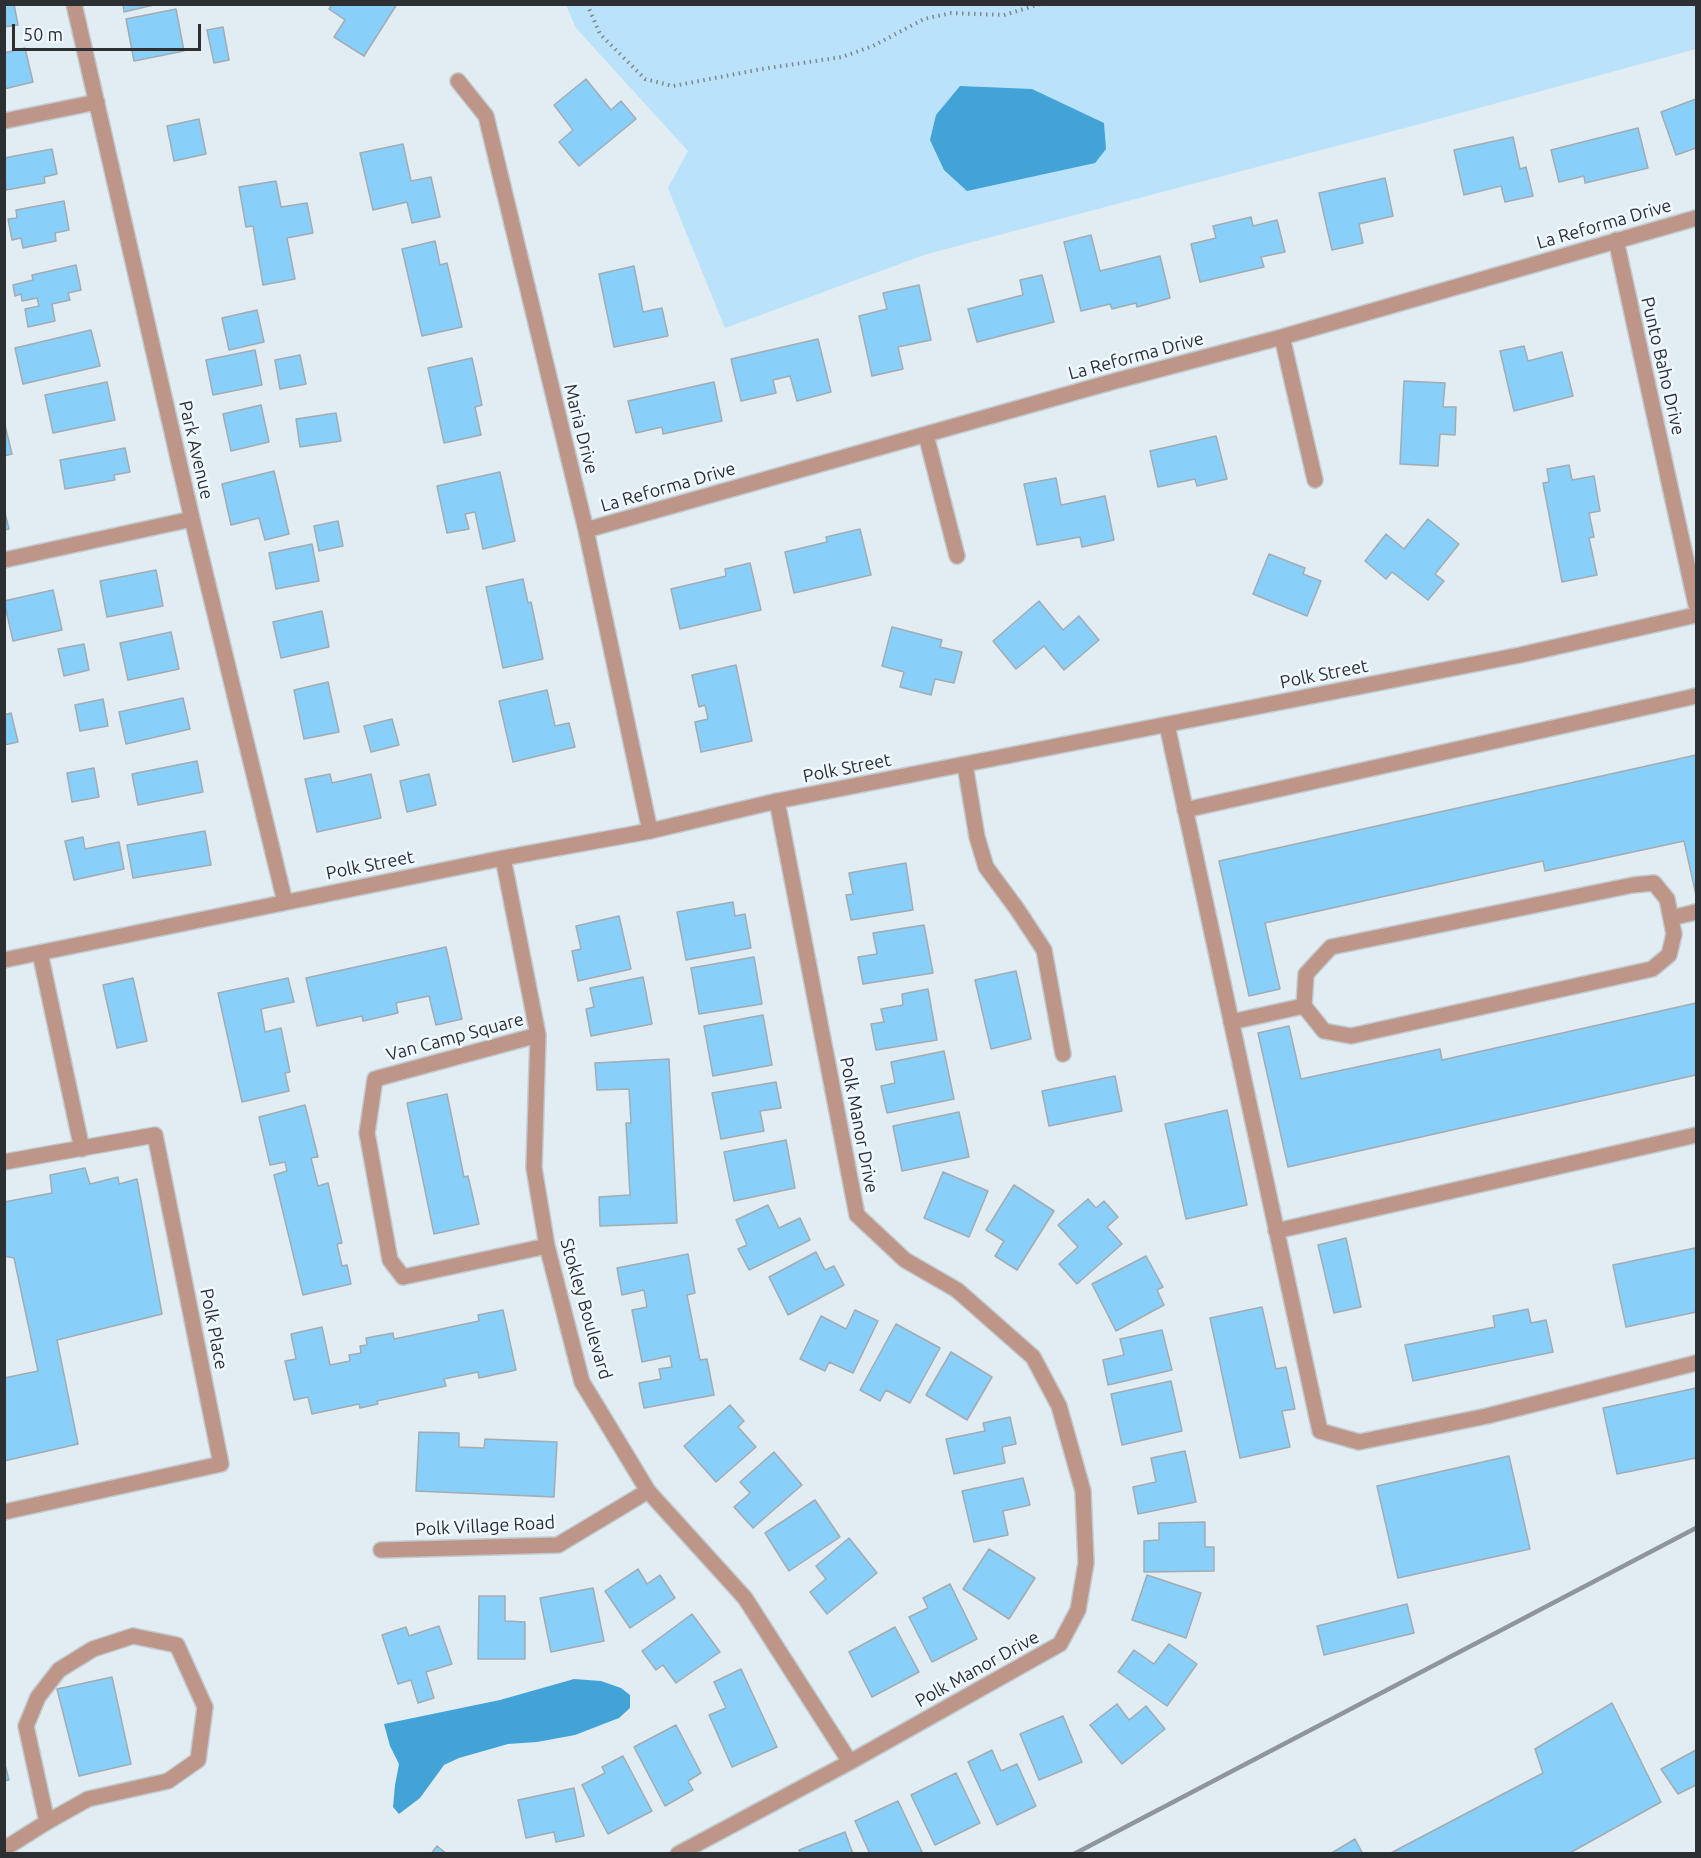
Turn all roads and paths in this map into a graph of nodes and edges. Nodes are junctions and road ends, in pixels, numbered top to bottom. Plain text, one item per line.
1 (74, 4) edge
2 (587, 4) edge
3 (1040, 4) edge
4 (458, 81) dead end
5 (97, 102) junction
6 (4, 121) edge
7 (1696, 218) edge
8 (1616, 240) junction
9 (1282, 337) junction
10 (926, 435) junction
11 (1315, 480) dead end
12 (192, 519) junction
13 (585, 530) junction
14 (957, 556) dead end
15 (4, 560) edge
16 (1696, 605) edge
17 (1696, 615) edge
18 (1696, 696) edge
19 (1167, 725) junction
20 (965, 765) junction
21 (777, 801) junction
22 (1185, 810) junction
23 (650, 831) junction
24 (503, 858) junction
25 (285, 902) junction
26 (1696, 912) edge
27 (1671, 918) junction
28 (40, 953) junction
29 (4, 960) edge
30 (1304, 1006) junction
31 (1231, 1022) junction
32 (538, 1035) junction
33 (1063, 1054) dead end
34 (1696, 1135) edge
35 (82, 1149) junction
36 (4, 1162) edge
37 (1276, 1231) junction
38 (547, 1246) junction
39 (1696, 1363) edge
40 (648, 1491) junction
41 (4, 1512) edge
42 (381, 1550) dead end
43 (850, 1762) junction
44 (47, 1822) junction
45 (4, 1849) edge
46 (678, 1854) edge

1 - 5 street, Park Avenue
2 - 3 path
4 - 13 street, Maria Drive
5 - 6 street
5 - 12 street, Park Avenue
7 - 8 street, La Reforma Drive
8 - 9 street, La Reforma Drive
8 - 16 street, Punto Baho Drive
9 - 10 street, La Reforma Drive
9 - 11 street
10 - 13 street, La Reforma Drive
10 - 14 street
12 - 15 street
12 - 25 street, Park Avenue
13 - 23 street, Maria Drive
17 - 19 street, Polk Street
18 - 22 street
19 - 20 street, Polk Street
19 - 22 street
20 - 21 street, Polk Street
20 - 33 street
21 - 23 street, Polk Street
21 - 43 street, Polk Manor Drive
22 - 31 street
23 - 24 street, Polk Street
24 - 25 street, Polk Street
24 - 32 street, Stokley Boulevard
25 - 28 street, Polk Street
26 - 27 street
27 - 30 street
27 - 30 street
28 - 29 street, Polk Street
28 - 35 street
30 - 31 street
31 - 37 street
32 - 38 street, Stokley Boulevard
32 - 38 street, Van Camp Square
34 - 37 street
35 - 36 street, Polk Place
35 - 41 street, Polk Place
37 - 39 street
38 - 40 street, Stokley Boulevard
40 - 42 street, Polk Village Road
40 - 43 street, Stokley Boulevard
43 - 46 street, Polk Manor Drive
44 - 44 street
44 - 45 street

